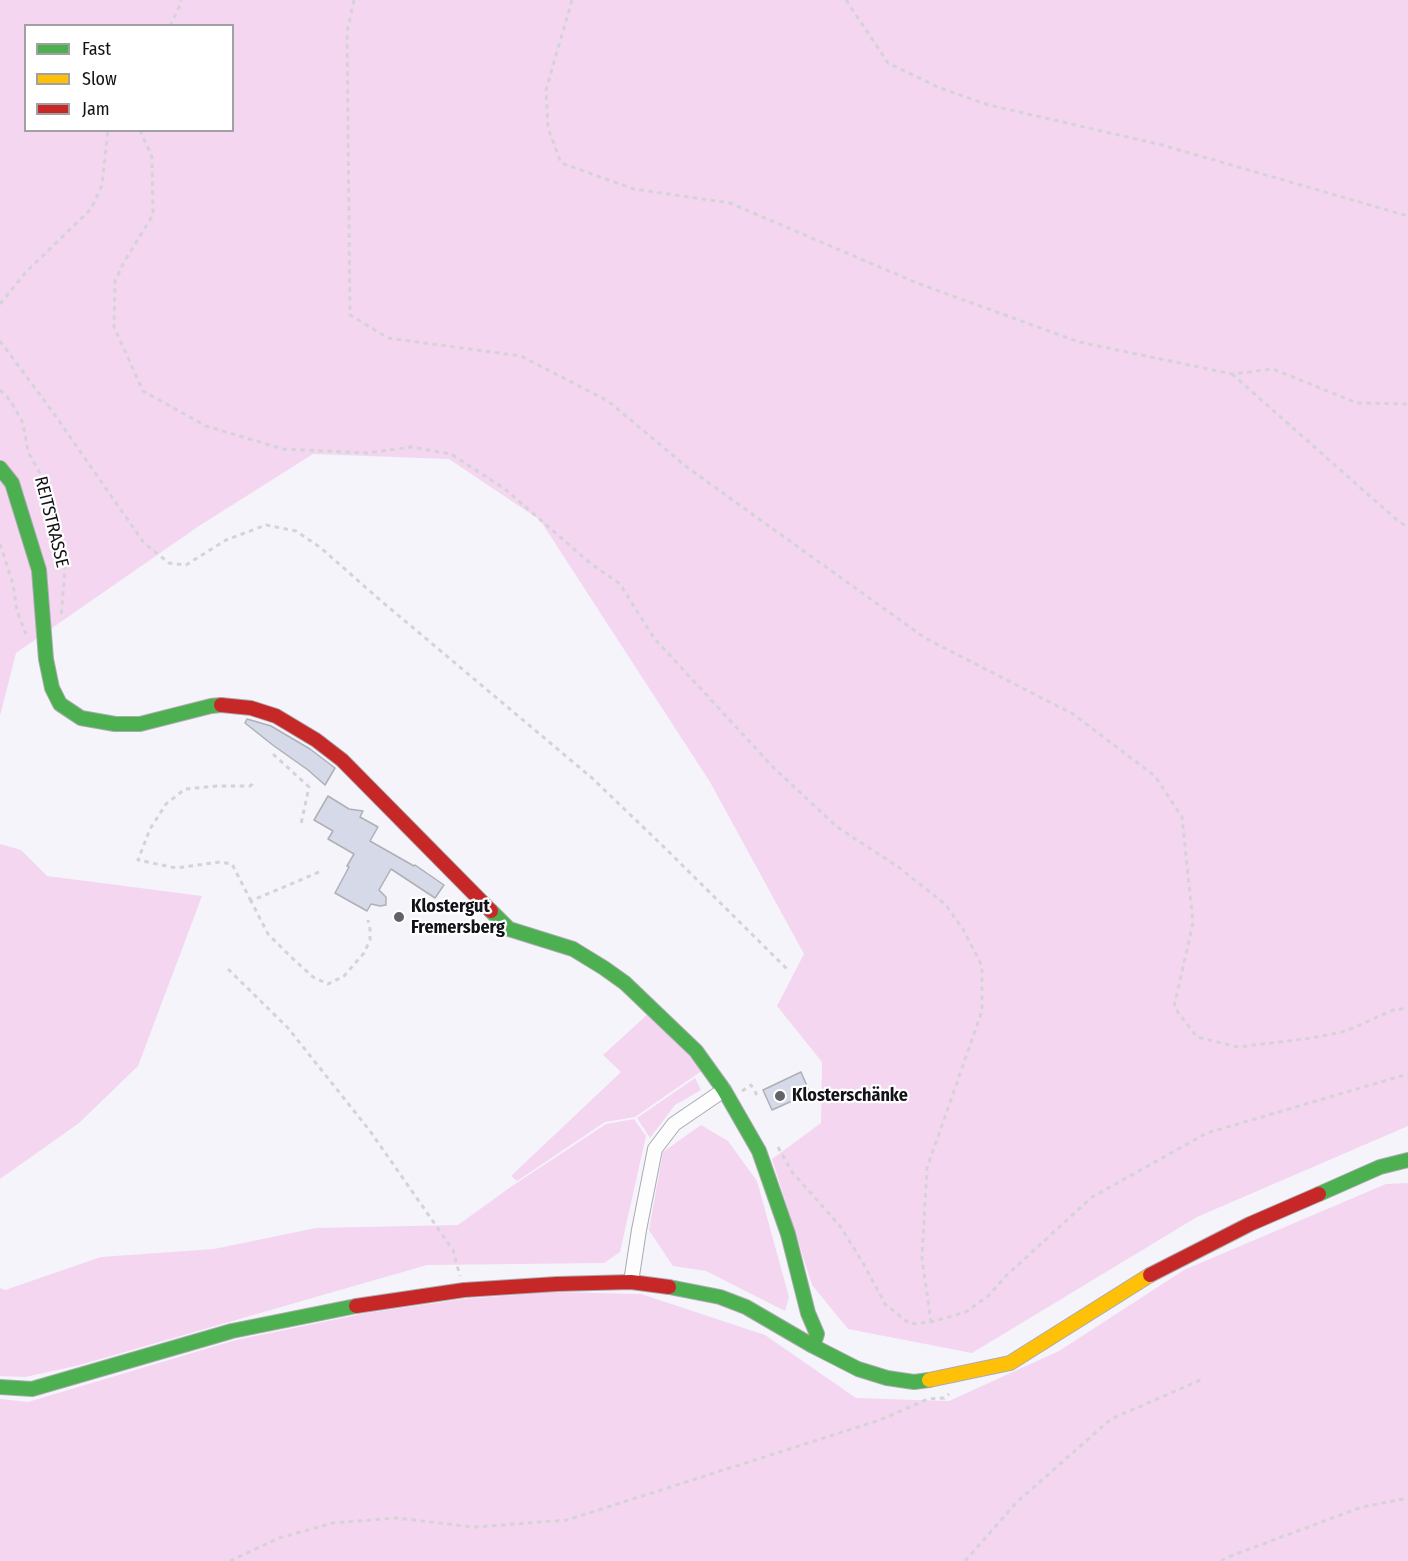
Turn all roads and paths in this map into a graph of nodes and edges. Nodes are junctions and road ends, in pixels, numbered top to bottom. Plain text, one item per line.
1 (181, 0) edge
2 (354, 0) edge
3 (572, 0) edge
4 (846, 0) edge
5 (171, 24) edge
6 (108, 132) edge
7 (141, 132) edge
8 (1408, 216) edge
9 (0, 304) edge
10 (0, 341) edge
11 (1232, 374) junction
12 (0, 390) edge
13 (1408, 404) edge
14 (0, 468) edge
15 (1408, 527) edge
16 (0, 544) edge
17 (60, 624) dead end
18 (27, 637) dead end
19 (273, 754) dead end
20 (255, 782) dead end
21 (301, 824) dead end
22 (319, 872) dead end
23 (251, 901) junction
24 (368, 920) dead end
25 (228, 969) dead end
26 (788, 970) dead end
27 (1408, 1008) edge
28 (1408, 1074) edge
29 (724, 1089) junction
30 (778, 1147) dead end
31 (1408, 1160) edge
32 (631, 1282) junction
33 (464, 1290) junction
34 (931, 1322) junction
35 (813, 1346) junction
36 (939, 1379) junction
37 (1203, 1379) dead end
38 (0, 1387) edge
39 (1408, 1498) edge
40 (230, 1561) edge
41 (965, 1561) edge
42 (1221, 1561) edge

1 - 5 path
2 - 27 path
3 - 11 path
4 - 8 path
6 - 9 path
7 - 34 path
10 - 26 path
11 - 13 path
11 - 15 path
12 - 17 path, REITSTRASSE
14 - 29 main road
16 - 18 path
19 - 21 path
20 - 23 path
22 - 23 path
23 - 24 path
25 - 33 path
28 - 34 path
29 - 32 street
29 - 35 main road
30 - 34 path
31 - 36 main road
32 - 33 main road
32 - 35 main road
33 - 38 main road
35 - 36 main road
36 - 40 path
37 - 41 path
39 - 42 path

